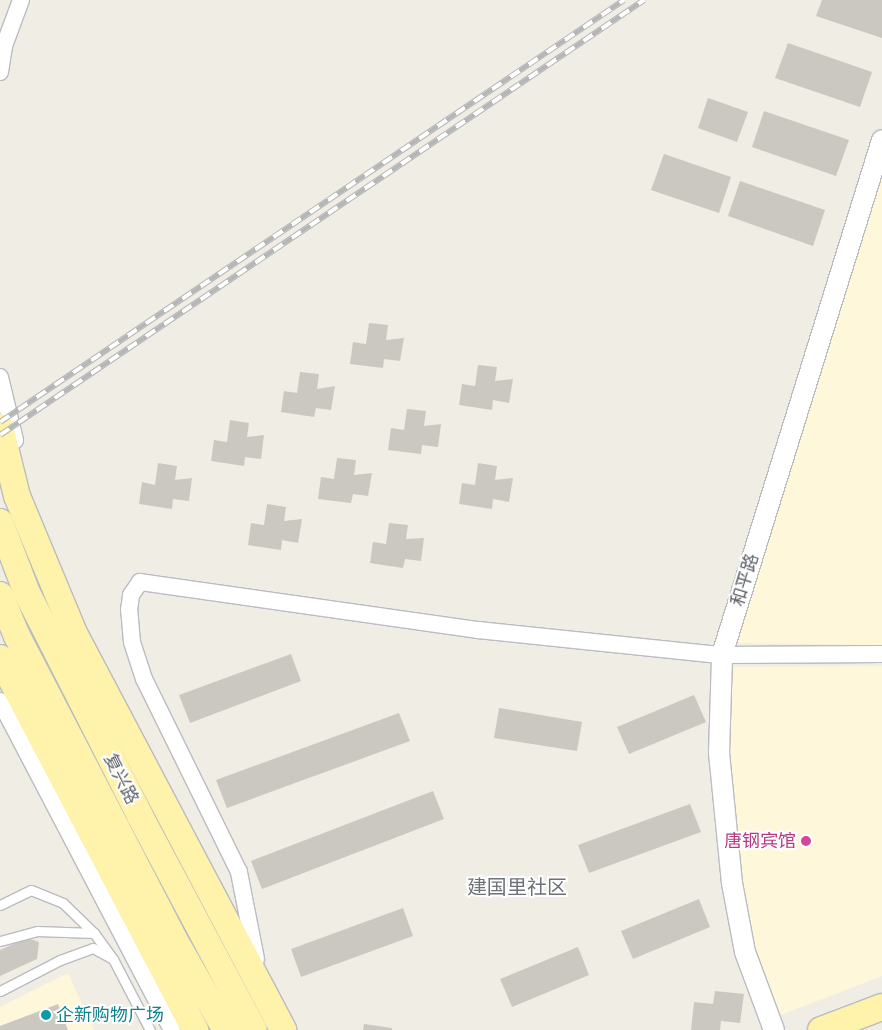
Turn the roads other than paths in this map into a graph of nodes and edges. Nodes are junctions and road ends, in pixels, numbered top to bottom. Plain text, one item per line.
1 (21, 0) edge
2 (0, 72) edge
3 (882, 140) edge
4 (0, 377) edge
5 (0, 428) edge
6 (0, 522) edge
7 (0, 595) edge
8 (882, 654) edge
9 (722, 655) junction
10 (0, 658) edge
11 (0, 701) edge
12 (0, 905) edge
13 (94, 933) junction
14 (0, 941) edge
15 (256, 958) junction
16 (113, 959) junction
17 (0, 991) edge
18 (882, 1007) edge
19 (150, 1030) edge
20 (172, 1030) edge
21 (195, 1030) edge
22 (226, 1030) edge
23 (254, 1030) edge
24 (283, 1030) edge
25 (294, 1030) edge
26 (774, 1030) edge
27 (821, 1030) edge

1 - 2 street
3 - 9 street, 和平路
4 - 15 street
5 - 24 main road
6 - 23 main road, 复兴路
7 - 22 main road, 复兴路
8 - 9 street
9 - 15 street
9 - 26 street, 和平路
10 - 21 main road
11 - 20 street
12 - 13 lane
13 - 14 lane
13 - 16 lane
15 - 25 street
16 - 17 lane
16 - 19 lane
18 - 27 main road

